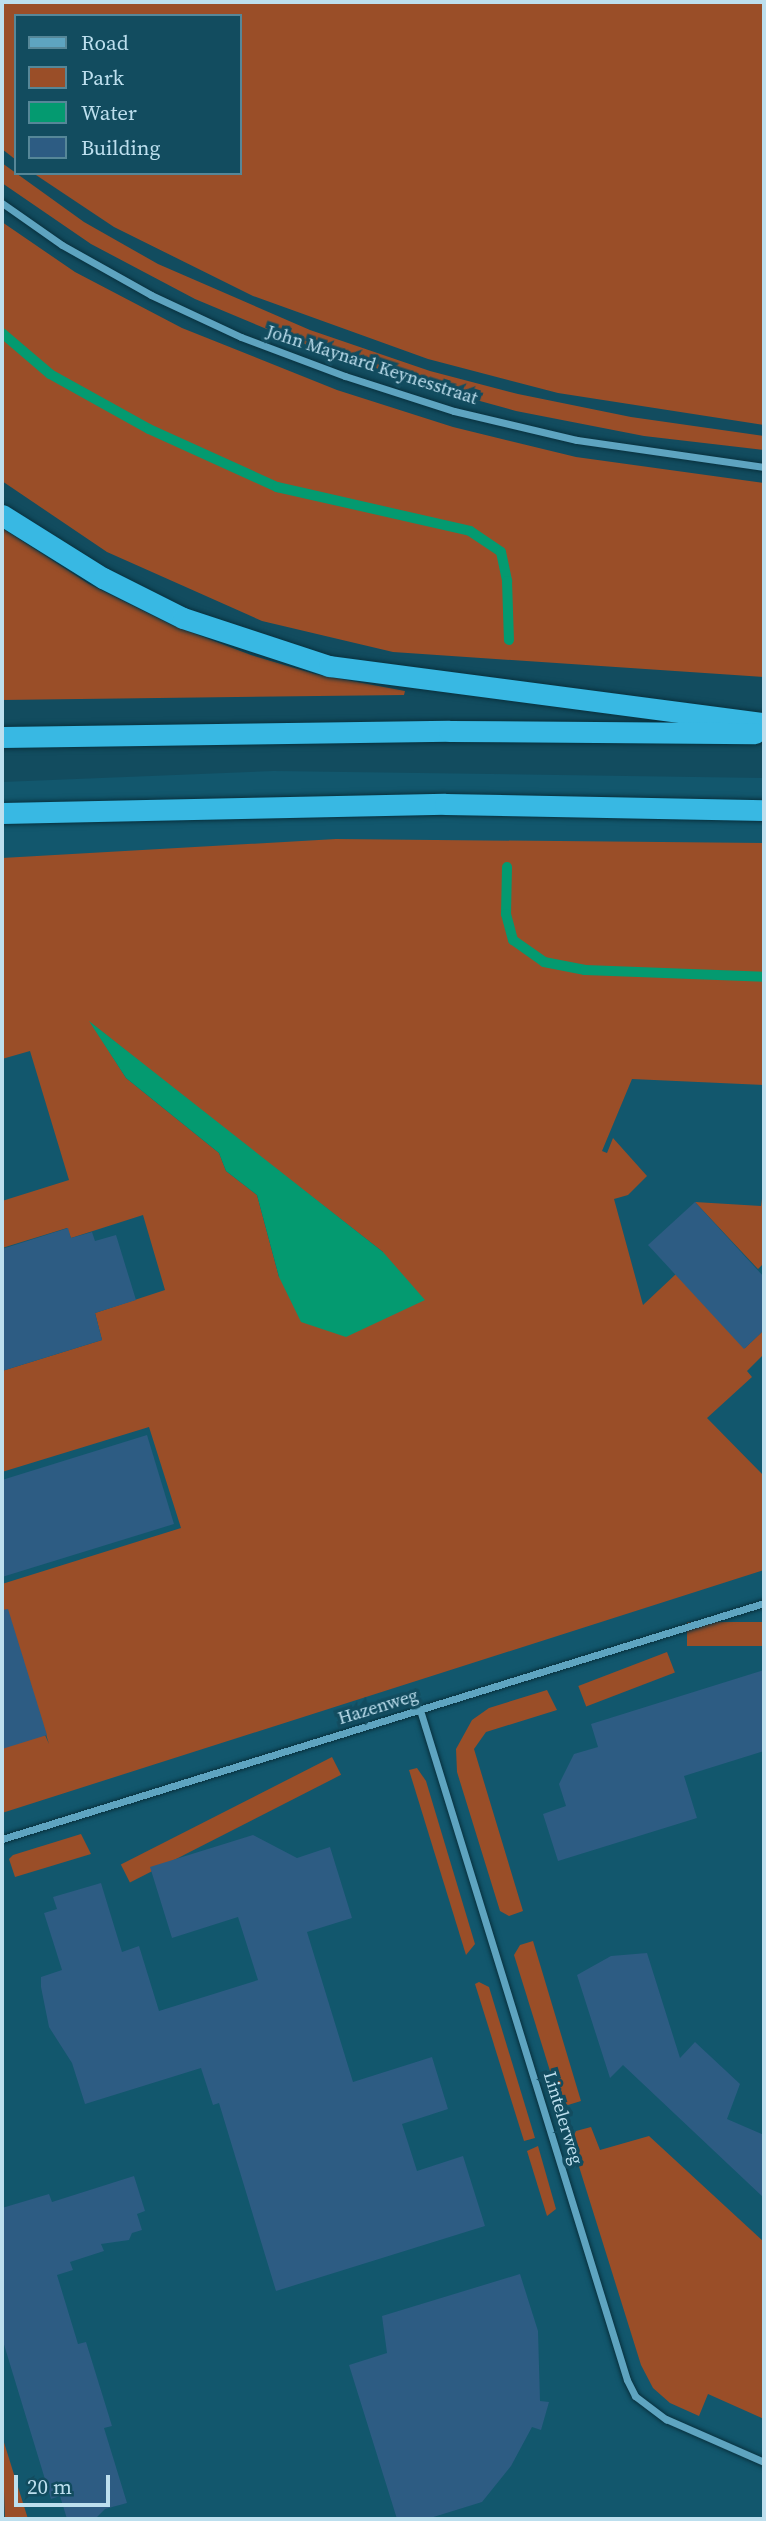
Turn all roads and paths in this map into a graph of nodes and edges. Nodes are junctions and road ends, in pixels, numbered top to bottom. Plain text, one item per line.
1 (2, 203) edge
2 (764, 467) edge
3 (2, 515) edge
4 (764, 723) edge
5 (764, 734) edge
6 (2, 737) edge
7 (764, 810) edge
8 (2, 813) edge
9 (764, 1603) edge
10 (420, 1710) junction
11 (2, 1839) edge
12 (764, 2462) edge

1 - 2 street, John Maynard Keynesstraat
3 - 4 highway
5 - 6 highway
7 - 8 highway
9 - 10 street, Hazenweg
10 - 11 street, Hazenweg
10 - 12 street, Lintelerweg

